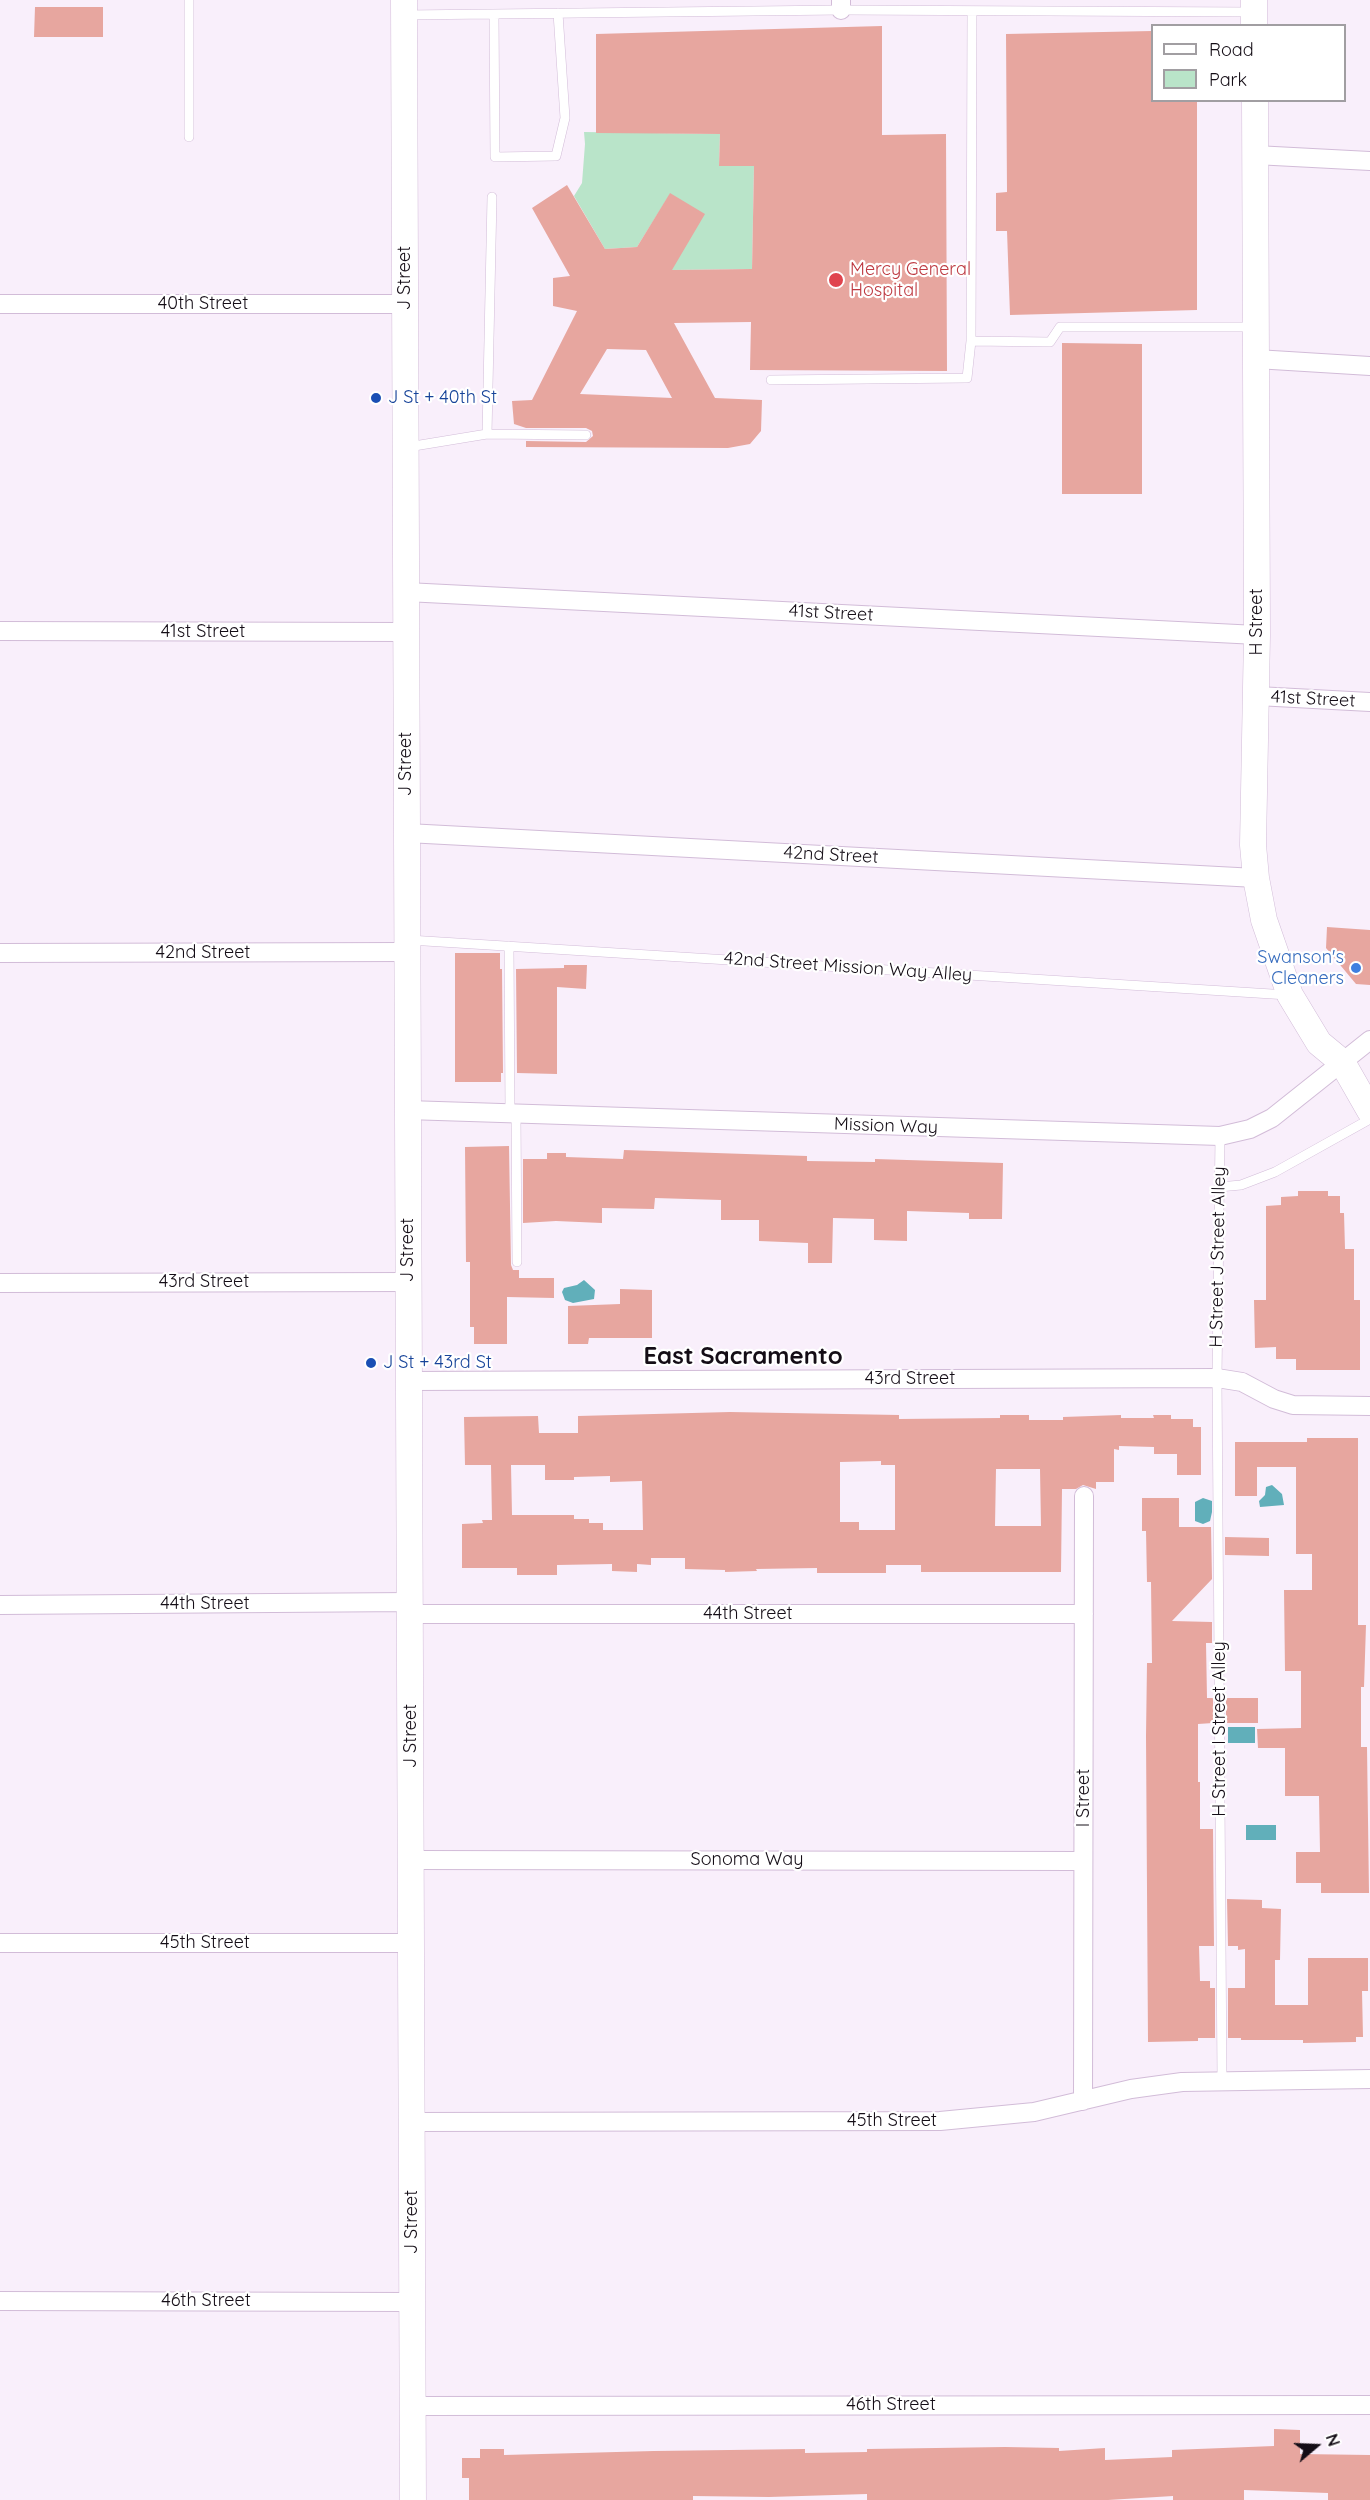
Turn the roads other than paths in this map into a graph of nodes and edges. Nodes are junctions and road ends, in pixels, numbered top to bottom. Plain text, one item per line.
1 (189, 0) edge
2 (1048, 0) edge
3 (841, 5) edge
4 (404, 8) edge
5 (972, 11) junction
6 (1048, 11) junction
7 (558, 13) junction
8 (1254, 13) edge
9 (494, 14) junction
10 (1255, 102) edge
11 (189, 137) dead end
12 (1255, 155) junction
13 (1370, 162) edge
14 (492, 197) dead end
15 (0, 304) edge
16 (405, 304) junction
17 (1256, 327) junction
18 (971, 341) junction
19 (1256, 359) junction
20 (1370, 366) edge
21 (771, 380) dead end
22 (487, 434) junction
23 (586, 435) dead end
24 (406, 447) junction
25 (406, 592) junction
26 (0, 632) edge
27 (406, 632) junction
28 (1257, 635) junction
29 (1257, 696) junction
30 (1370, 702) edge
31 (407, 833) junction
32 (1256, 878) junction
33 (407, 946) junction
34 (509, 946) junction
35 (0, 953) edge
36 (1290, 995) junction
37 (1370, 1040) edge
38 (1342, 1062) junction
39 (407, 1110) junction
40 (1370, 1111) edge
41 (513, 1114) junction
42 (1370, 1119) edge
43 (1220, 1136) junction
44 (1219, 1187) junction
45 (517, 1262) dead end
46 (408, 1282) junction
47 (0, 1283) edge
48 (1217, 1378) junction
49 (409, 1381) junction
50 (1370, 1406) edge
51 (1084, 1496) dead end
52 (0, 1605) edge
53 (411, 1608) junction
54 (1084, 1614) junction
55 (410, 1860) junction
56 (1083, 1861) junction
57 (0, 1943) edge
58 (411, 1943) junction
59 (1370, 2079) edge
60 (1222, 2080) junction
61 (1083, 2101) junction
62 (411, 2122) junction
63 (0, 2301) edge
64 (412, 2302) junction
65 (1370, 2405) edge
66 (413, 2406) junction
67 (413, 2500) edge

1 - 11 lane
2 - 6 lane
3 - 5 lane
3 - 7 lane
4 - 9 lane
4 - 16 main road, J Street
5 - 6 lane
5 - 18 lane
6 - 8 lane
7 - 9 lane
7 - 9 lane
10 - 12 main road, H Street
12 - 13 street
12 - 17 main road, H Street
14 - 22 lane
15 - 16 street, 40th Street
16 - 24 main road, J Street
17 - 18 lane
17 - 19 main road, H Street
18 - 21 lane
19 - 20 street
19 - 28 main road, H Street
22 - 23 lane
22 - 24 lane
24 - 25 main road, J Street
25 - 27 main road, J Street
25 - 28 street, 41st Street
26 - 27 street, 41st Street
27 - 31 main road, J Street
28 - 29 main road, H Street
29 - 30 street, 41st Street
29 - 32 main road, H Street
31 - 32 street, 42nd Street
31 - 33 main road, J Street
32 - 36 main road, H Street
33 - 34 lane, 42nd Street Mission Way Alley
33 - 35 street, 42nd Street
33 - 39 main road, J Street
34 - 36 lane, 42nd Street Mission Way Alley
34 - 41 lane
36 - 38 main road, H Street
37 - 38 street
38 - 40 main road, H Street
38 - 43 street, Mission Way
39 - 41 street, Mission Way
39 - 46 main road, J Street
41 - 43 street, Mission Way
41 - 45 lane
42 - 44 lane
43 - 44 lane, H Street J Street Alley
44 - 48 lane, H Street J Street Alley
46 - 47 street, 43rd Street
46 - 49 main road, J Street
48 - 49 street, 43rd Street
48 - 50 street, 43rd Street
48 - 60 lane, H Street I Street Alley
49 - 53 main road, J Street
51 - 54 street, I Street
52 - 53 street, 44th Street
53 - 54 street, 44th Street
53 - 55 main road, J Street
54 - 56 street, I Street
55 - 56 street, Sonoma Way
55 - 58 main road, J Street
56 - 61 street, I Street
57 - 58 street, 45th Street
58 - 62 main road, J Street
59 - 60 street, 45th Street
60 - 61 street, 45th Street
61 - 62 street, 45th Street
62 - 64 main road, J Street
63 - 64 street, 46th Street
64 - 66 main road, J Street
65 - 66 street, 46th Street
66 - 67 main road, J Street

